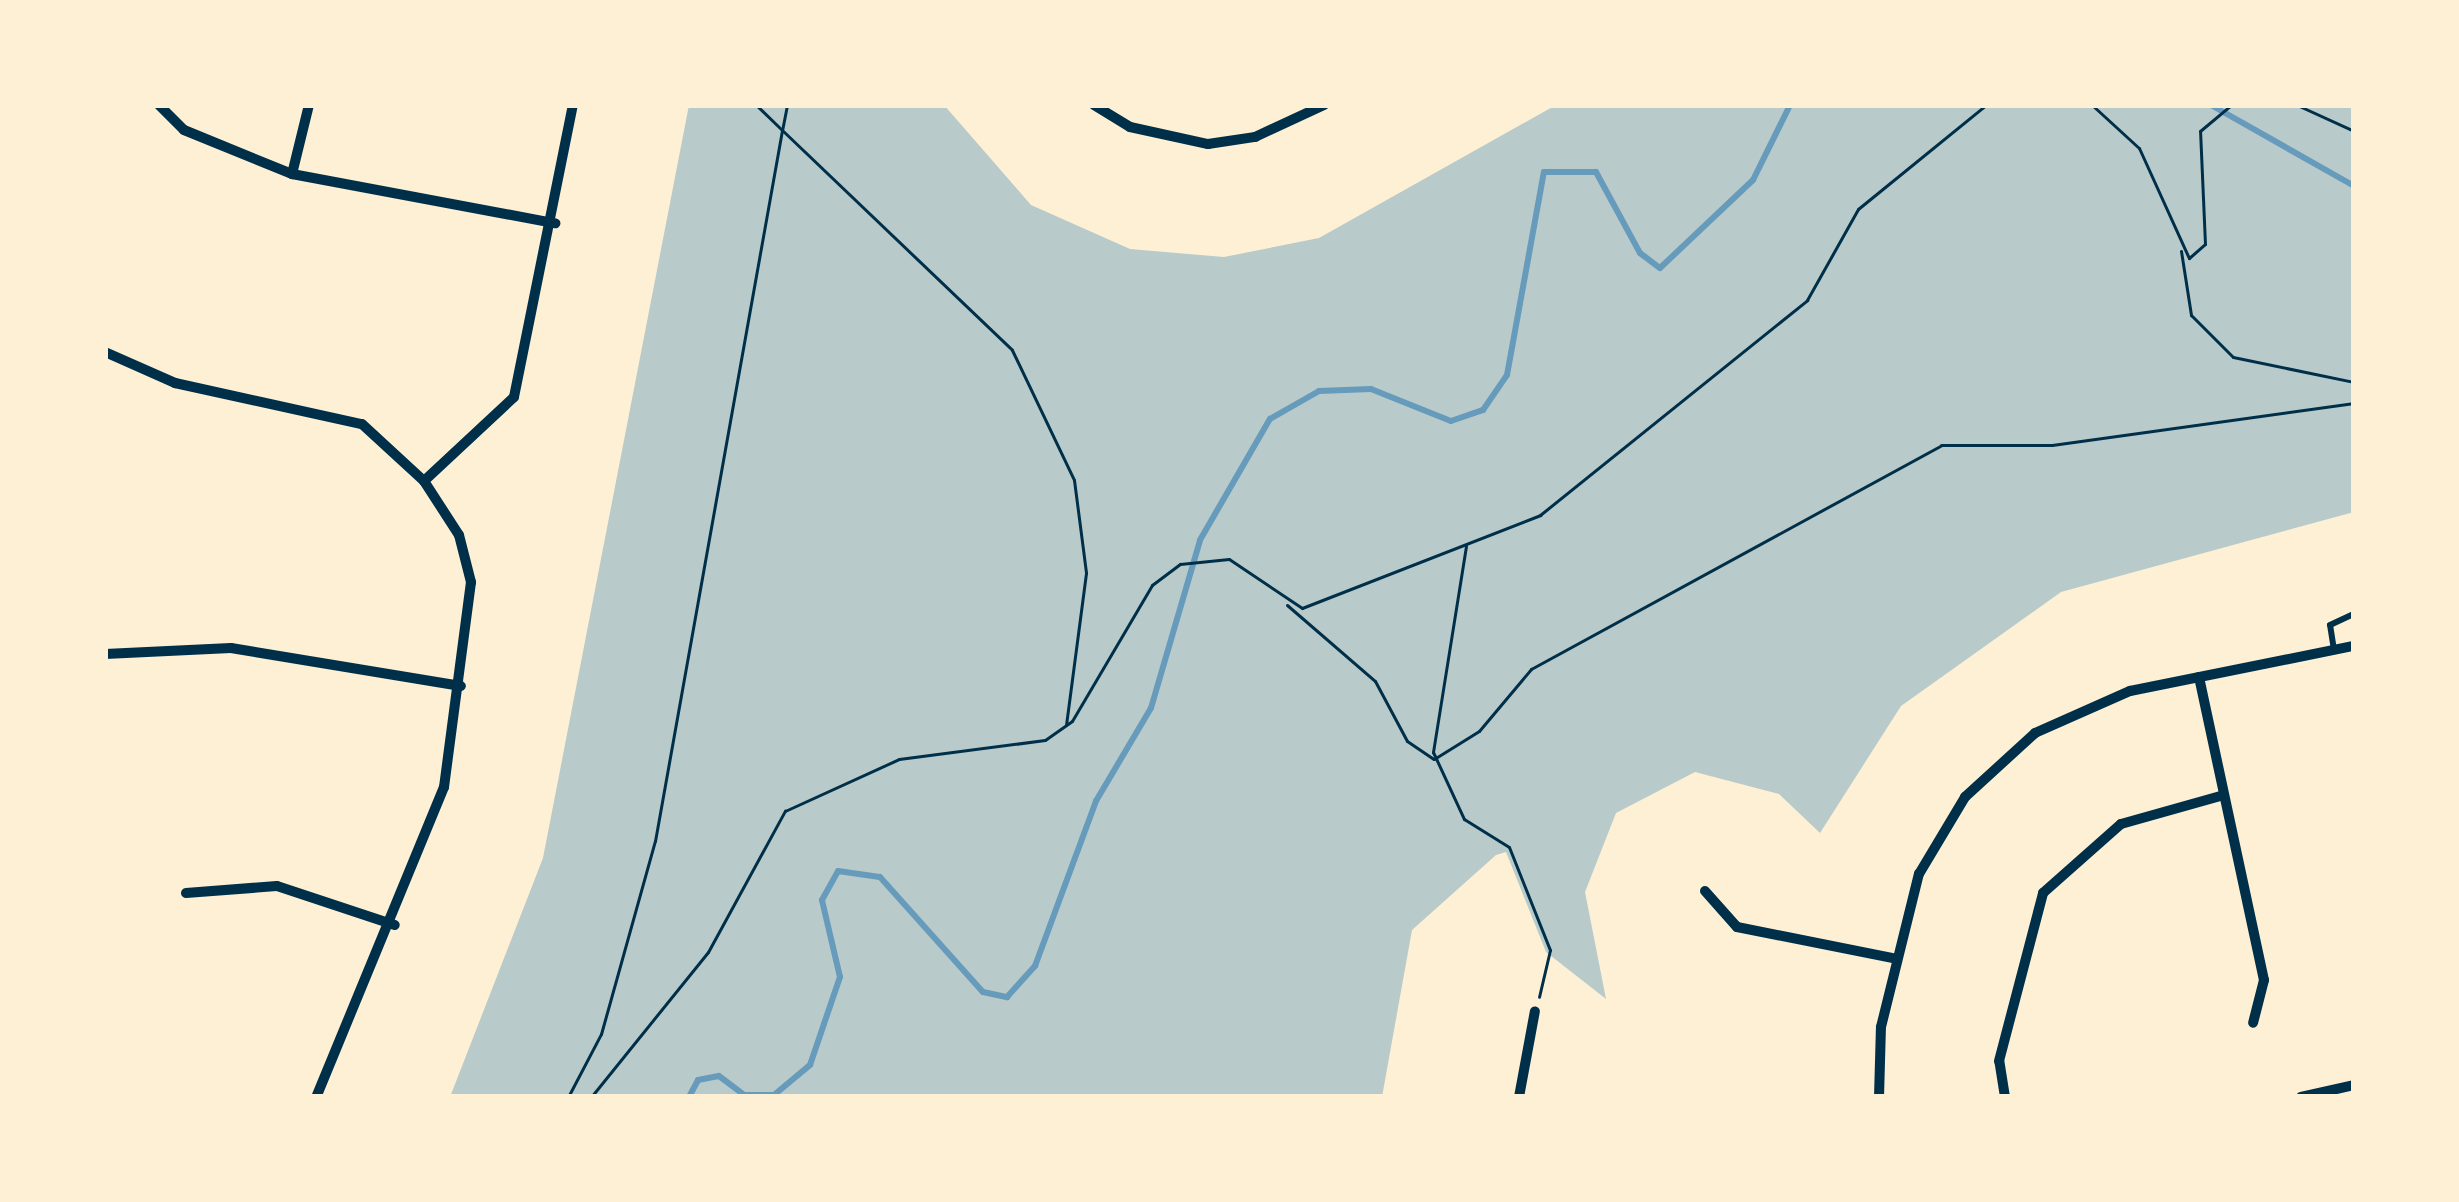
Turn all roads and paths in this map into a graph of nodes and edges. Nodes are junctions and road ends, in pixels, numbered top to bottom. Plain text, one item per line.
1 (159, 105) edge
2 (309, 105) edge
3 (573, 105) edge
4 (757, 105) edge
5 (787, 105) edge
6 (1094, 105) edge
7 (1324, 105) edge
8 (1986, 105) edge
9 (2092, 105) edge
10 (2231, 105) edge
11 (2297, 105) edge
12 (782, 130) junction
13 (2354, 130) edge
14 (292, 174) junction
15 (555, 223) junction
16 (2181, 249) junction
17 (105, 352) edge
18 (2354, 382) edge
19 (2354, 403) edge
20 (424, 481) junction
21 (1466, 546) junction
22 (1283, 602) junction
23 (2354, 614) edge
24 (2354, 646) edge
25 (2334, 650) junction
26 (105, 654) edge
27 (2199, 677) junction
28 (461, 686) junction
29 (1065, 726) junction
30 (1434, 759) junction
31 (2224, 796) junction
32 (1705, 891) dead end
33 (186, 893) dead end
34 (395, 925) junction
35 (1897, 959) junction
36 (1535, 1011) joint
37 (2253, 1023) dead end
38 (2354, 1085) edge
39 (316, 1097) edge
40 (568, 1097) edge
41 (591, 1097) edge
42 (1519, 1097) edge
43 (1879, 1097) edge
44 (2005, 1097) edge
45 (2301, 1097) edge

1 - 14 street
2 - 14 street
3 - 15 street
4 - 12 path
5 - 12 path
6 - 7 street
8 - 21 path
9 - 16 path
10 - 16 path
11 - 13 path
12 - 29 path
12 - 40 path
14 - 15 street
15 - 20 street
16 - 18 path
17 - 20 street
19 - 30 path
20 - 28 street
21 - 22 path
21 - 30 path
22 - 29 path
22 - 30 path
23 - 25 lane
24 - 25 street
25 - 27 street
26 - 28 street
27 - 31 street
27 - 35 street
28 - 34 street
29 - 41 path
30 - 36 path
31 - 37 street
31 - 44 street
32 - 35 street
33 - 34 street
34 - 39 street
35 - 43 street
36 - 42 street
38 - 45 street

